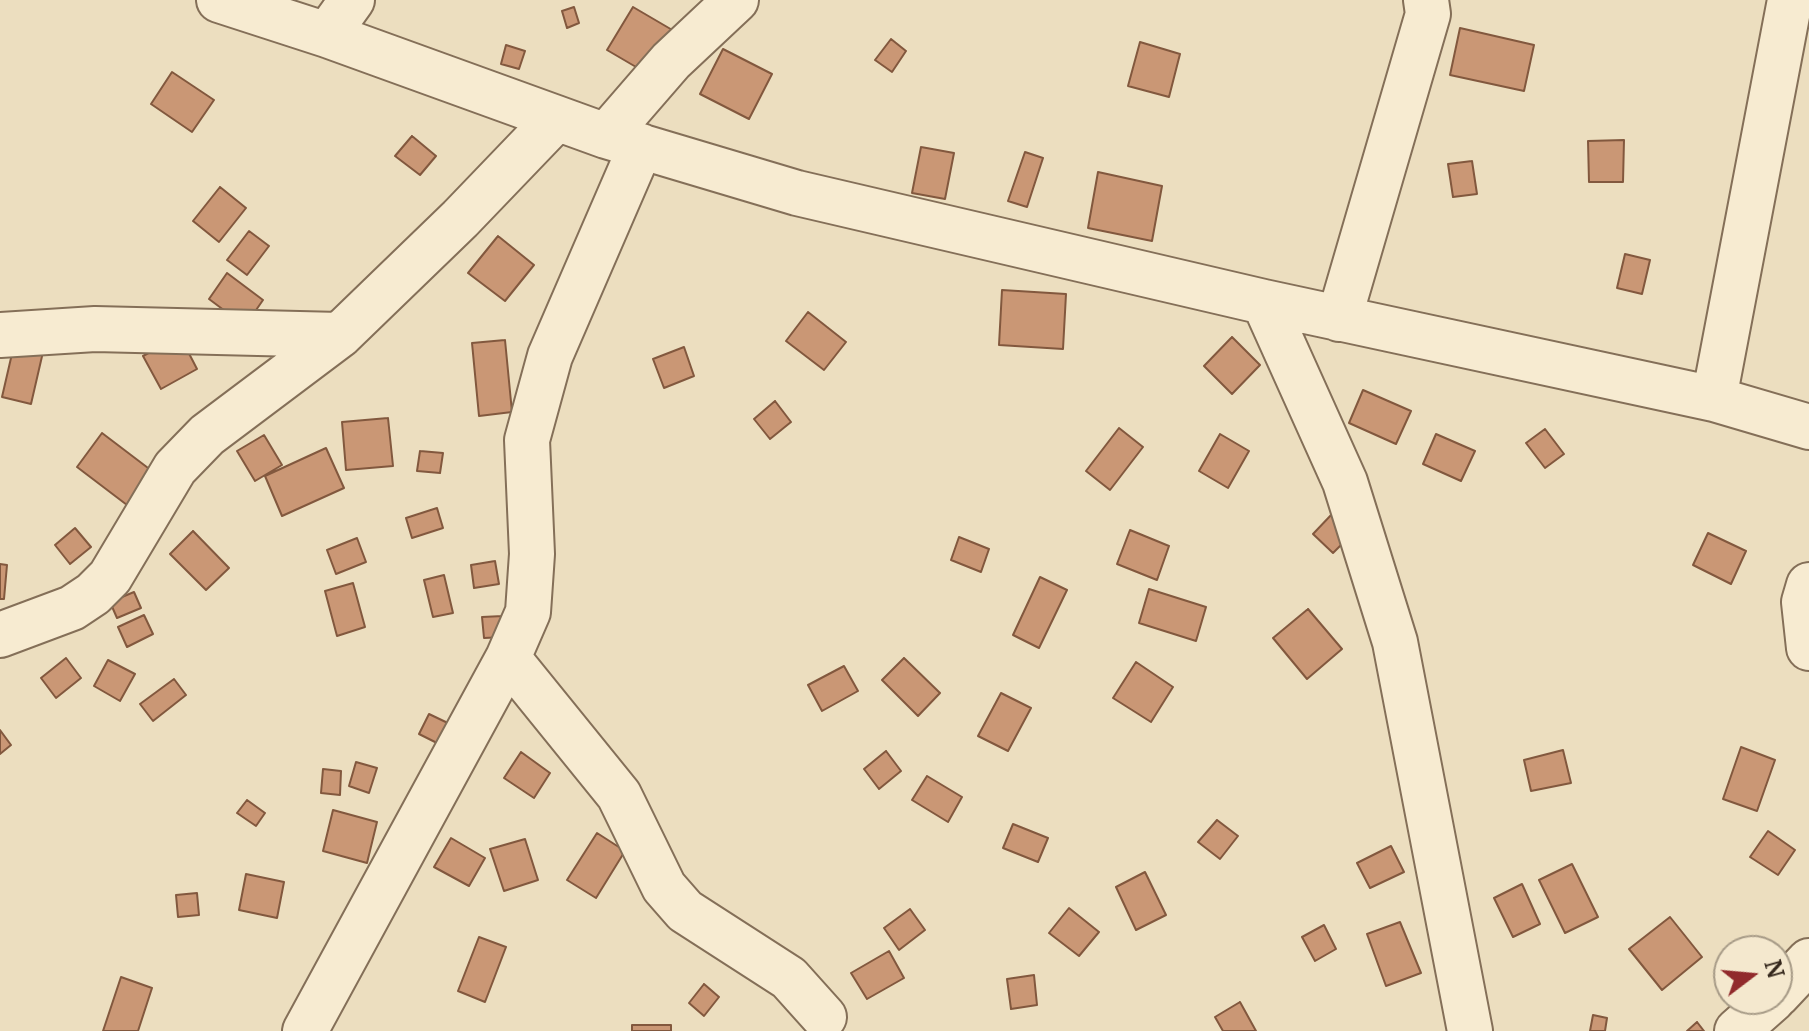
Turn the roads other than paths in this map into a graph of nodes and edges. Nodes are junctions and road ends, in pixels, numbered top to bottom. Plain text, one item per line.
1 (219, 0) edge
2 (352, 0) edge
3 (736, 0) edge
4 (1426, 0) edge
5 (1790, 0) edge
6 (327, 35) junction
7 (556, 119) junction
8 (623, 141) junction
9 (1264, 302) junction
10 (1339, 319) junction
11 (0, 335) edge
12 (340, 335) junction
13 (1714, 399) junction
14 (1809, 427) edge
15 (1809, 585) edge
16 (0, 635) edge
17 (1809, 648) edge
18 (508, 658) junction
19 (1757, 1015) edge
20 (824, 1017) dead end
21 (1457, 1025) edge
22 (305, 1031) edge
23 (1737, 1031) edge

1 - 6 street
2 - 6 street
3 - 8 street
4 - 10 street
5 - 13 street
6 - 7 street
7 - 8 street
7 - 12 street
8 - 9 street
8 - 18 street
9 - 10 street
9 - 21 street
10 - 13 street
11 - 12 street
12 - 16 street
13 - 14 street
15 - 17 street
18 - 20 street
18 - 22 street
19 - 23 street

